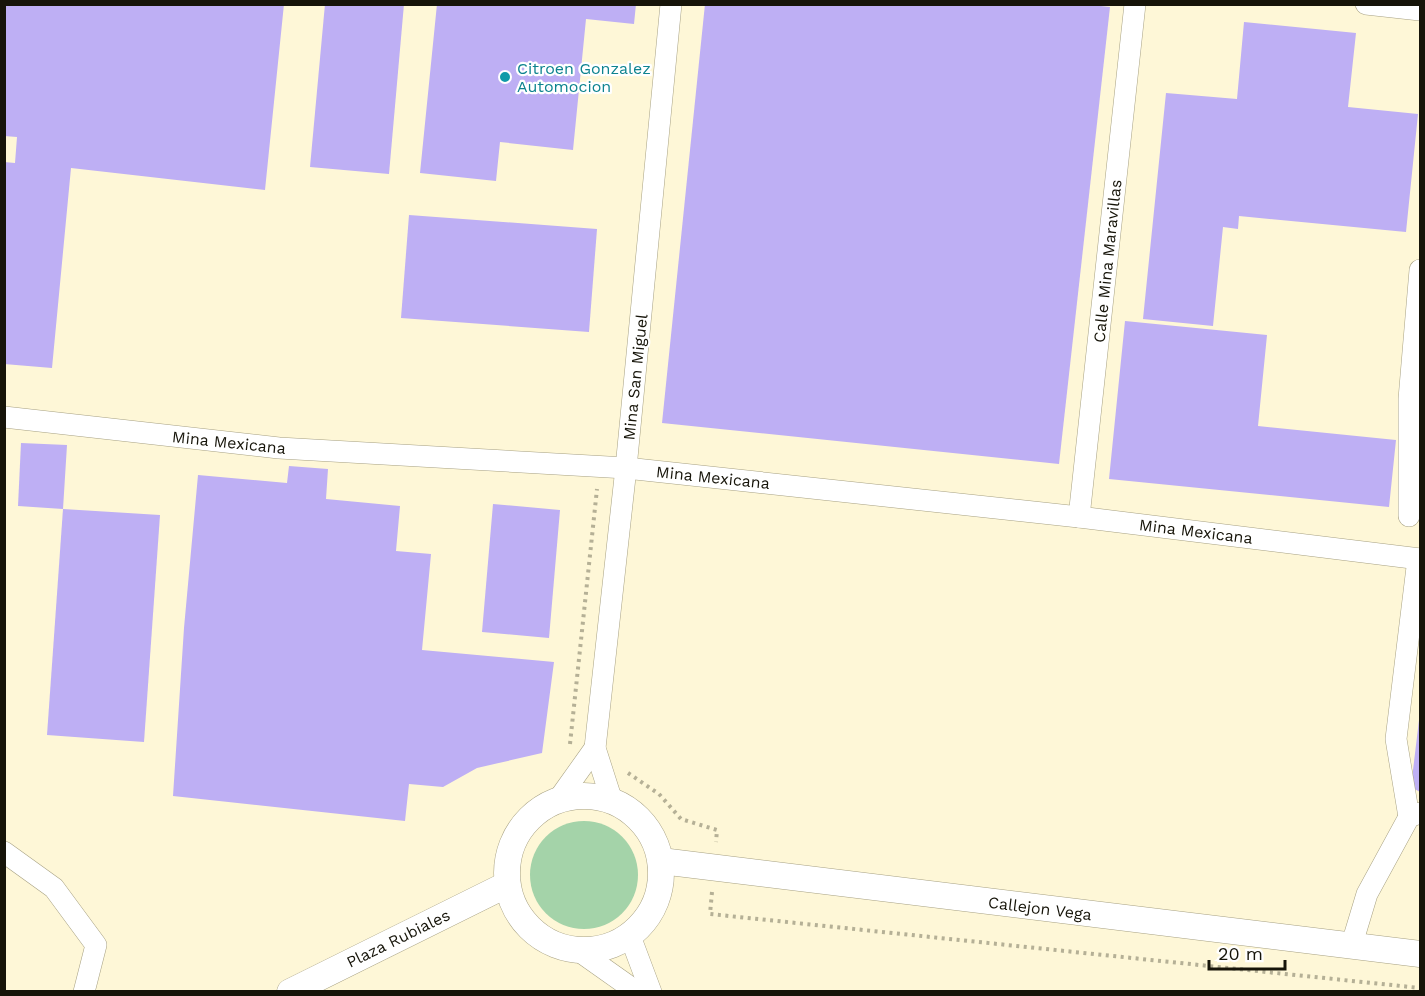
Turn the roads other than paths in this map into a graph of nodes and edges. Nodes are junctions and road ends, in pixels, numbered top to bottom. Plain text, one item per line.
1 (671, 4) edge
2 (1135, 4) edge
3 (1366, 4) edge
4 (1420, 10) edge
5 (1420, 270) edge
6 (4, 417) edge
7 (626, 468) junction
8 (1409, 516) dead end
9 (1079, 517) junction
10 (1419, 559) edge
11 (595, 748) junction
12 (558, 800) junction
13 (612, 801) junction
14 (1415, 815) edge
15 (4, 852) edge
16 (661, 861) junction
17 (506, 885) junction
18 (630, 936) junction
19 (1351, 947) junction
20 (579, 951) junction
21 (1420, 954) edge
22 (84, 992) edge
23 (290, 992) edge
24 (637, 992) edge
25 (651, 992) edge

1 - 7 street, Mina San Miguel
2 - 9 street, Calle Mina Maravillas
3 - 4 street
5 - 8 street
6 - 7 street, Mina Mexicana
7 - 9 street, Mina Mexicana
7 - 11 street, Mina San Miguel
9 - 10 street, Mina Mexicana
10 - 14 street
11 - 12 street
11 - 13 street
12 - 13 street
12 - 17 street
13 - 16 street
14 - 19 street
15 - 22 street
16 - 18 street
16 - 19 street, Callejon Vega
17 - 20 street
17 - 23 street, Plaza Rubiales
18 - 20 street
18 - 25 street
19 - 21 street, Callejon Vega
20 - 24 street

